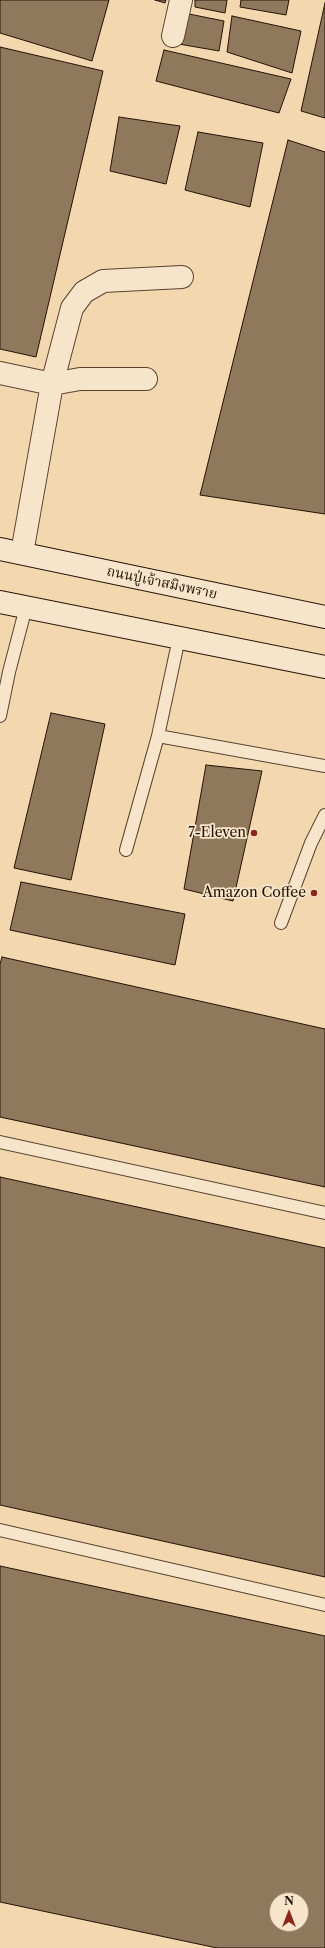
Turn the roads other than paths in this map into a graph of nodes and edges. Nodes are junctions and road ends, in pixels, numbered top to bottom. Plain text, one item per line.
1 (181, 0) edge
2 (173, 36) dead end
3 (182, 277) dead end
4 (0, 373) edge
5 (146, 379) dead end
6 (52, 384) junction
7 (0, 549) edge
8 (22, 553) junction
9 (0, 602) edge
10 (26, 607) junction
11 (325, 617) edge
12 (179, 638) junction
13 (325, 667) edge
14 (0, 716) edge
15 (158, 736) junction
16 (325, 766) edge
17 (325, 815) edge
18 (126, 850) dead end
19 (281, 922) dead end
20 (0, 1142) edge
21 (325, 1213) edge
22 (0, 1530) edge
23 (325, 1605) edge

1 - 2 main road
3 - 6 main road
4 - 6 main road
5 - 6 main road
6 - 8 main road
7 - 8 main road, ถนนปู่เจ้าสมิงพราย
8 - 11 main road, ถนนปู่เจ้าสมิงพราย
9 - 10 main road
10 - 12 main road
10 - 14 lane
12 - 13 main road
12 - 15 lane
15 - 16 lane
15 - 18 lane
17 - 19 lane
20 - 21 lane
22 - 23 lane

